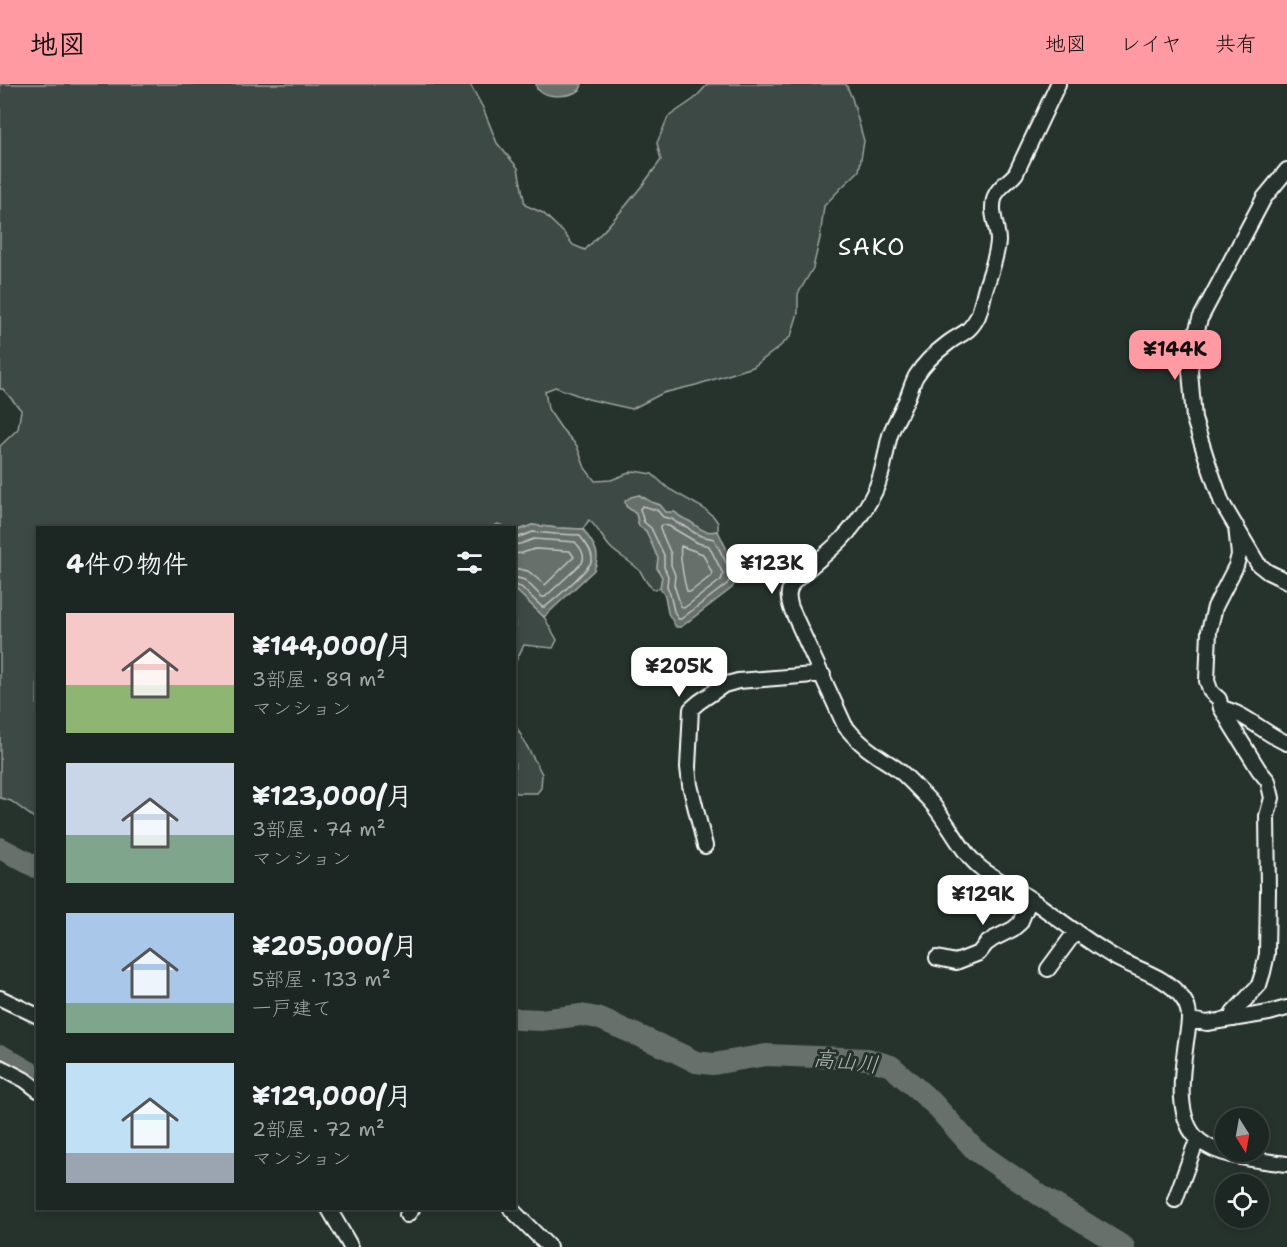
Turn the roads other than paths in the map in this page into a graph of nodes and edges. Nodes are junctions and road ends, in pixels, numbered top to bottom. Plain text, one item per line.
1 (1058, 84) edge
2 (1287, 170) edge
3 (1236, 526) junction
4 (1287, 581) edge
5 (823, 675) junction
6 (1221, 708) junction
7 (1287, 742) edge
8 (705, 846) dead end
9 (1030, 899) junction
10 (1076, 931) junction
11 (937, 958) dead end
12 (1048, 969) dead end
13 (0, 998) edge
14 (1287, 1008) edge
15 (36, 1015) edge
16 (1234, 1019) junction
17 (1190, 1020) junction
18 (0, 1067) edge
19 (36, 1089) edge
20 (1199, 1141) junction
21 (1287, 1164) edge
22 (1175, 1200) dead end
23 (330, 1210) edge
24 (512, 1210) edge
25 (351, 1247) edge
26 (549, 1247) edge

1 - 5 street
2 - 3 street
3 - 4 street
3 - 6 street
5 - 8 street
5 - 9 street
6 - 7 street
6 - 16 street
9 - 10 street
9 - 11 street
10 - 12 street
10 - 17 street
13 - 15 street
14 - 16 street
16 - 17 street
17 - 20 street
18 - 19 street
20 - 21 street
20 - 22 street
23 - 25 street
24 - 26 street

